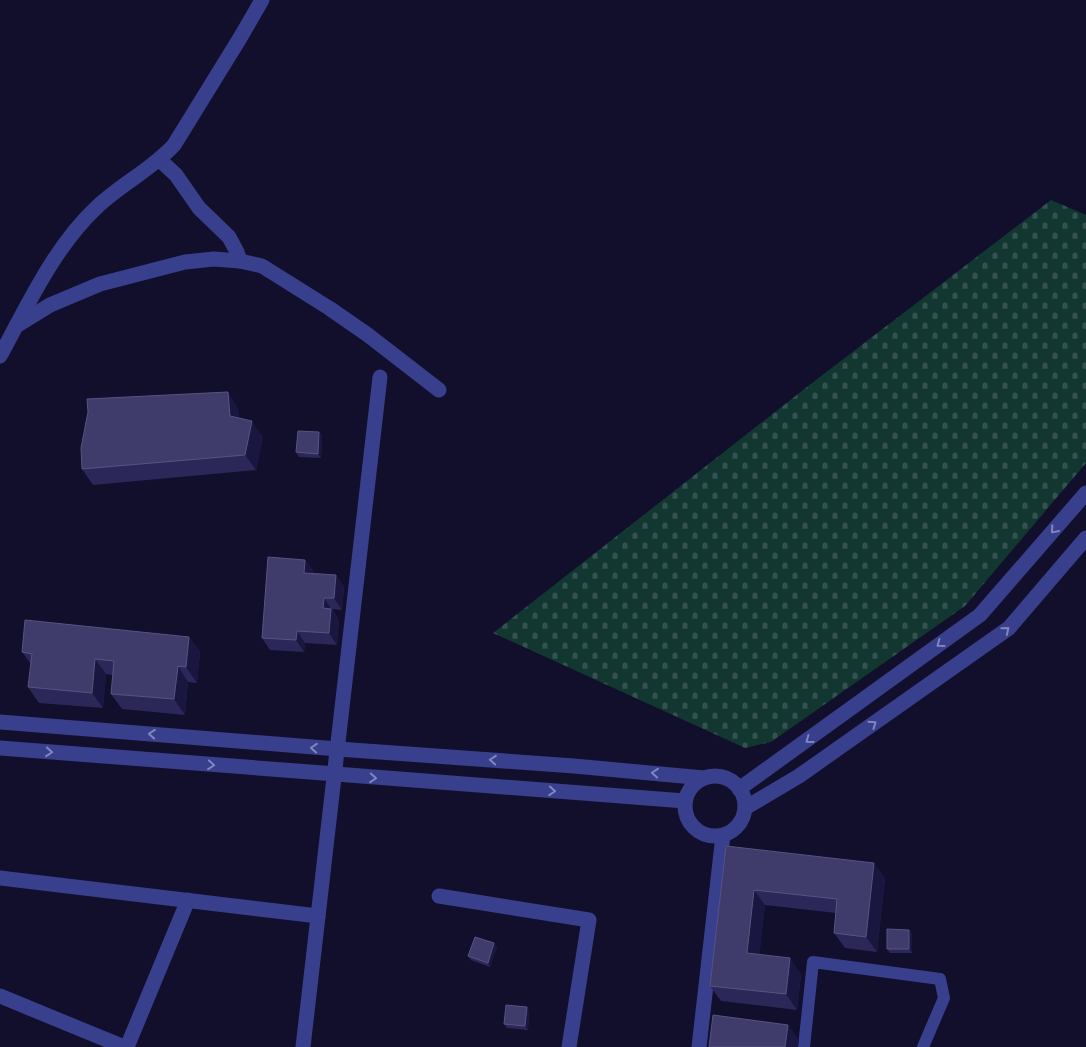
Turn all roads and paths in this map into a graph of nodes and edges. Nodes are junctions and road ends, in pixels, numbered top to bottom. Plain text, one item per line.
1 (262, 0) edge
2 (160, 160) junction
3 (240, 261) junction
4 (16, 326) junction
5 (0, 356) edge
6 (380, 377) dead end
7 (439, 390) dead end
8 (1086, 493) edge
9 (1086, 538) edge
10 (0, 722) edge
11 (0, 748) edge
12 (338, 750) junction
13 (335, 775) junction
14 (704, 778) junction
15 (739, 789) junction
16 (685, 802) junction
17 (745, 808) junction
18 (723, 835) junction
19 (0, 878) edge
20 (439, 896) dead end
21 (188, 900) junction
22 (318, 916) junction
23 (0, 996) edge
24 (125, 1047) edge
25 (303, 1047) edge
26 (569, 1047) edge
27 (700, 1047) edge
28 (804, 1047) edge
29 (922, 1047) edge

1 - 2 street
2 - 3 street
2 - 4 street
3 - 4 street
3 - 7 street
4 - 5 street
6 - 12 street
8 -> 15 street
17 -> 9 street
12 -> 10 street
11 -> 13 street
12 - 13 street
14 -> 12 street
13 -> 16 street
13 - 22 street
14 - 15 street
14 - 16 street
15 - 17 street
16 - 18 street
17 - 18 street
18 - 27 street
19 - 21 street
20 - 26 street
21 - 22 street
21 - 24 street
22 - 25 street
23 - 24 street
28 - 29 lane

